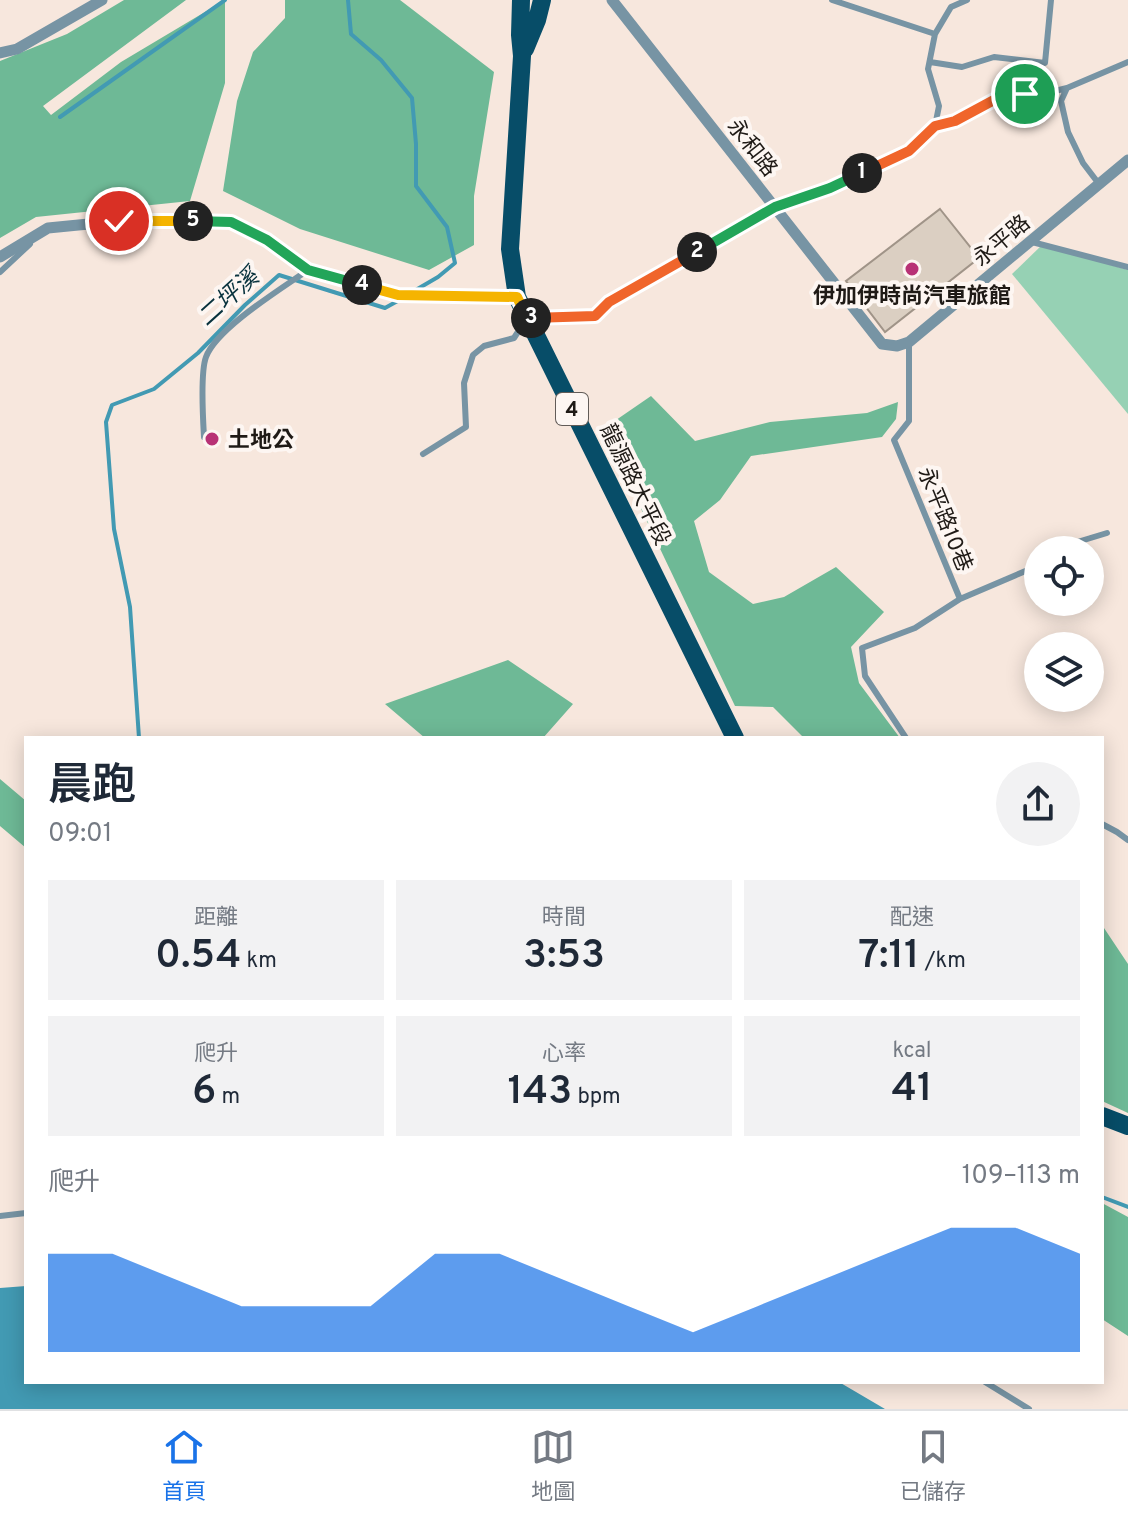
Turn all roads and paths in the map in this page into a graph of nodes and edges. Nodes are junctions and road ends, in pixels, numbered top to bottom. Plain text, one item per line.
1 (102, 0) edge
2 (521, 0) edge
3 (542, 0) edge
4 (612, 0) edge
5 (832, 0) edge
6 (967, 0) edge
7 (1051, 0) edge
8 (935, 34) junction
9 (0, 53) edge
10 (522, 56) junction
11 (930, 62) junction
12 (1128, 62) edge
13 (1067, 88) junction
14 (935, 126) junction
15 (1128, 160) edge
16 (1099, 184) junction
17 (775, 207) junction
18 (48, 228) junction
19 (1032, 242) junction
20 (0, 257) edge
21 (1128, 267) edge
22 (308, 270) junction
23 (0, 272) edge
24 (517, 297) junction
25 (609, 302) joint
26 (527, 318) junction
27 (903, 344) junction
28 (204, 437) dead end
29 (423, 454) dead end
30 (1107, 533) dead end
31 (1097, 536) edge
32 (1024, 572) edge
33 (960, 599) junction
34 (734, 736) edge
35 (905, 736) edge
36 (1104, 825) edge
37 (1128, 840) edge
38 (1104, 1117) edge
39 (1128, 1126) edge
40 (24, 1213) edge
41 (0, 1216) edge
42 (988, 1384) edge
43 (1029, 1409) edge

1 - 9 street
2 - 10 main road, 龍源路大平段 / 4
3 - 10 main road, 龍源路大平段 / 4
4 - 17 street, 永和路
5 - 8 lane
6 - 8 lane
7 - 11 lane
8 - 11 lane
10 - 24 main road, 龍源路大平段 / 4
11 - 14 lane
12 - 13 lane
13 - 14 lane
13 - 16 lane
14 - 17 lane
15 - 16 street, 永平路
16 - 19 street, 永平路
17 - 25 lane
17 - 27 street, 永和路
18 - 20 street
18 - 22 street
18 - 23 lane
19 - 21 lane
19 - 27 street, 永平路
22 - 24 street
22 - 28 lane
24 - 26 main road, 龍源路大平段 / 4
25 - 26 path
26 - 29 lane
26 - 34 main road, 龍源路大平段 / 4
27 - 33 lane, 永平路10巷
30 - 31 lane
32 - 33 lane
33 - 35 lane, 永平路10巷
36 - 37 lane
38 - 39 main road
40 - 41 lane
42 - 43 lane

